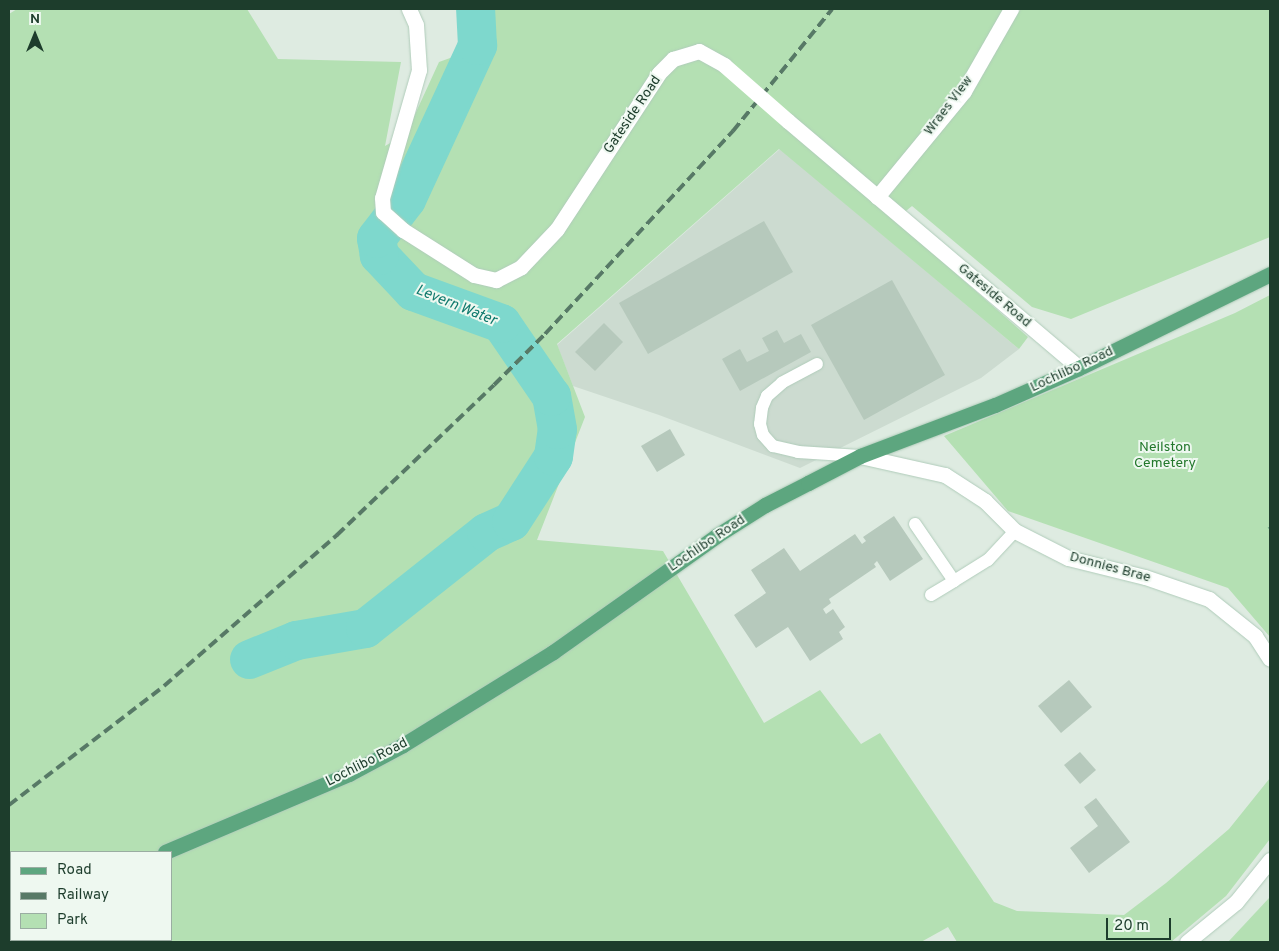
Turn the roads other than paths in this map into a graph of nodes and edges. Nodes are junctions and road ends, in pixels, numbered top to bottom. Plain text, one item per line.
1 (409, 9) edge
2 (1011, 9) edge
3 (878, 198) junction
4 (1270, 274) edge
5 (817, 364) dead end
6 (1079, 368) junction
7 (860, 456) junction
8 (915, 524) dead end
9 (1015, 531) junction
10 (954, 581) junction
11 (930, 596) dead end
12 (1270, 659) edge
13 (168, 851) edge
14 (1270, 860) edge
15 (1187, 942) edge

1 - 3 street, Gateside Road, bridge
2 - 3 street, Wraes View
3 - 6 street, Gateside Road
4 - 6 main road, Lochlibo Road
5 - 7 lane
6 - 7 main road, Lochlibo Road
7 - 9 street, Donnies Brae
7 - 13 main road, Lochlibo Road
8 - 10 lane
9 - 10 lane
9 - 12 street, Donnies Brae
10 - 11 lane
14 - 15 street

